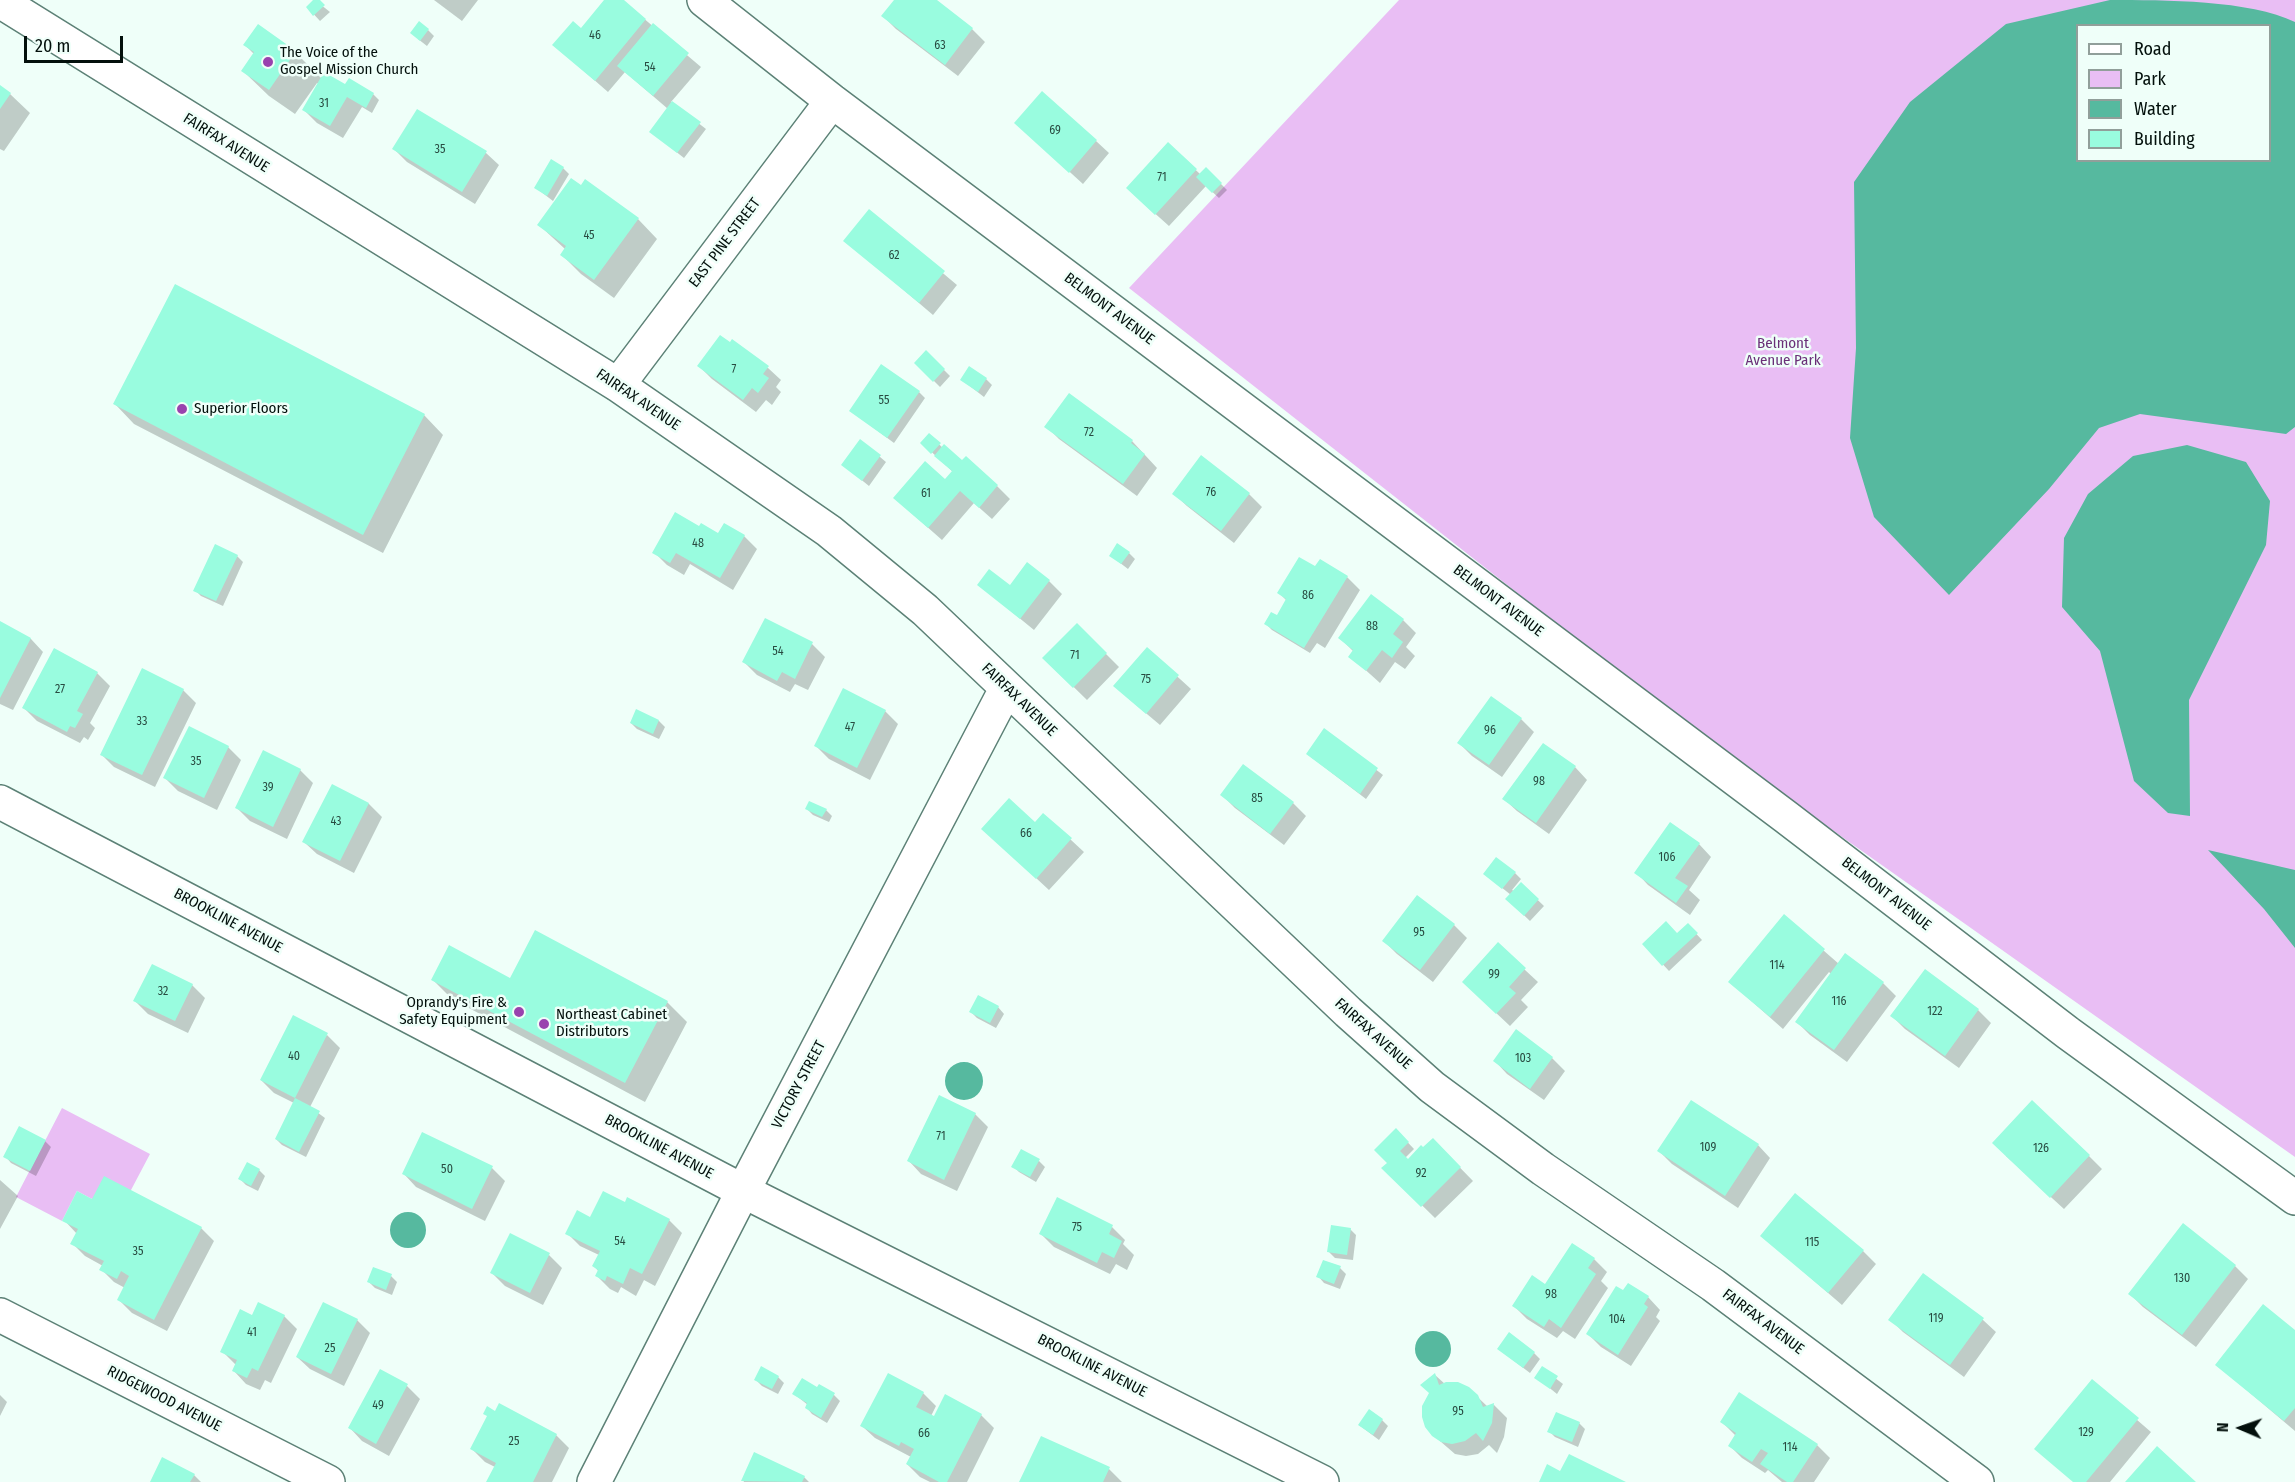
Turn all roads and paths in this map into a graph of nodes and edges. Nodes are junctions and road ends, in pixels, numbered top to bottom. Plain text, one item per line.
1 (704, 0) edge
2 (0, 1) edge
3 (832, 101) junction
4 (618, 385) junction
5 (1006, 688) junction
6 (0, 802) edge
7 (743, 1191) junction
8 (2295, 1198) edge
9 (0, 1315) edge
10 (327, 1482) edge
11 (594, 1482) edge
12 (1322, 1482) edge
13 (1977, 1482) edge

1 - 3 street, BELMONT AVENUE
2 - 4 street, FAIRFAX AVENUE
3 - 4 street, EAST PINE STREET
3 - 8 street, BELMONT AVENUE
4 - 5 street, FAIRFAX AVENUE
5 - 7 street, VICTORY STREET
5 - 13 street, FAIRFAX AVENUE
6 - 7 street, BROOKLINE AVENUE
7 - 11 street, VICTORY STREET
7 - 12 street, BROOKLINE AVENUE
9 - 10 street, RIDGEWOOD AVENUE

